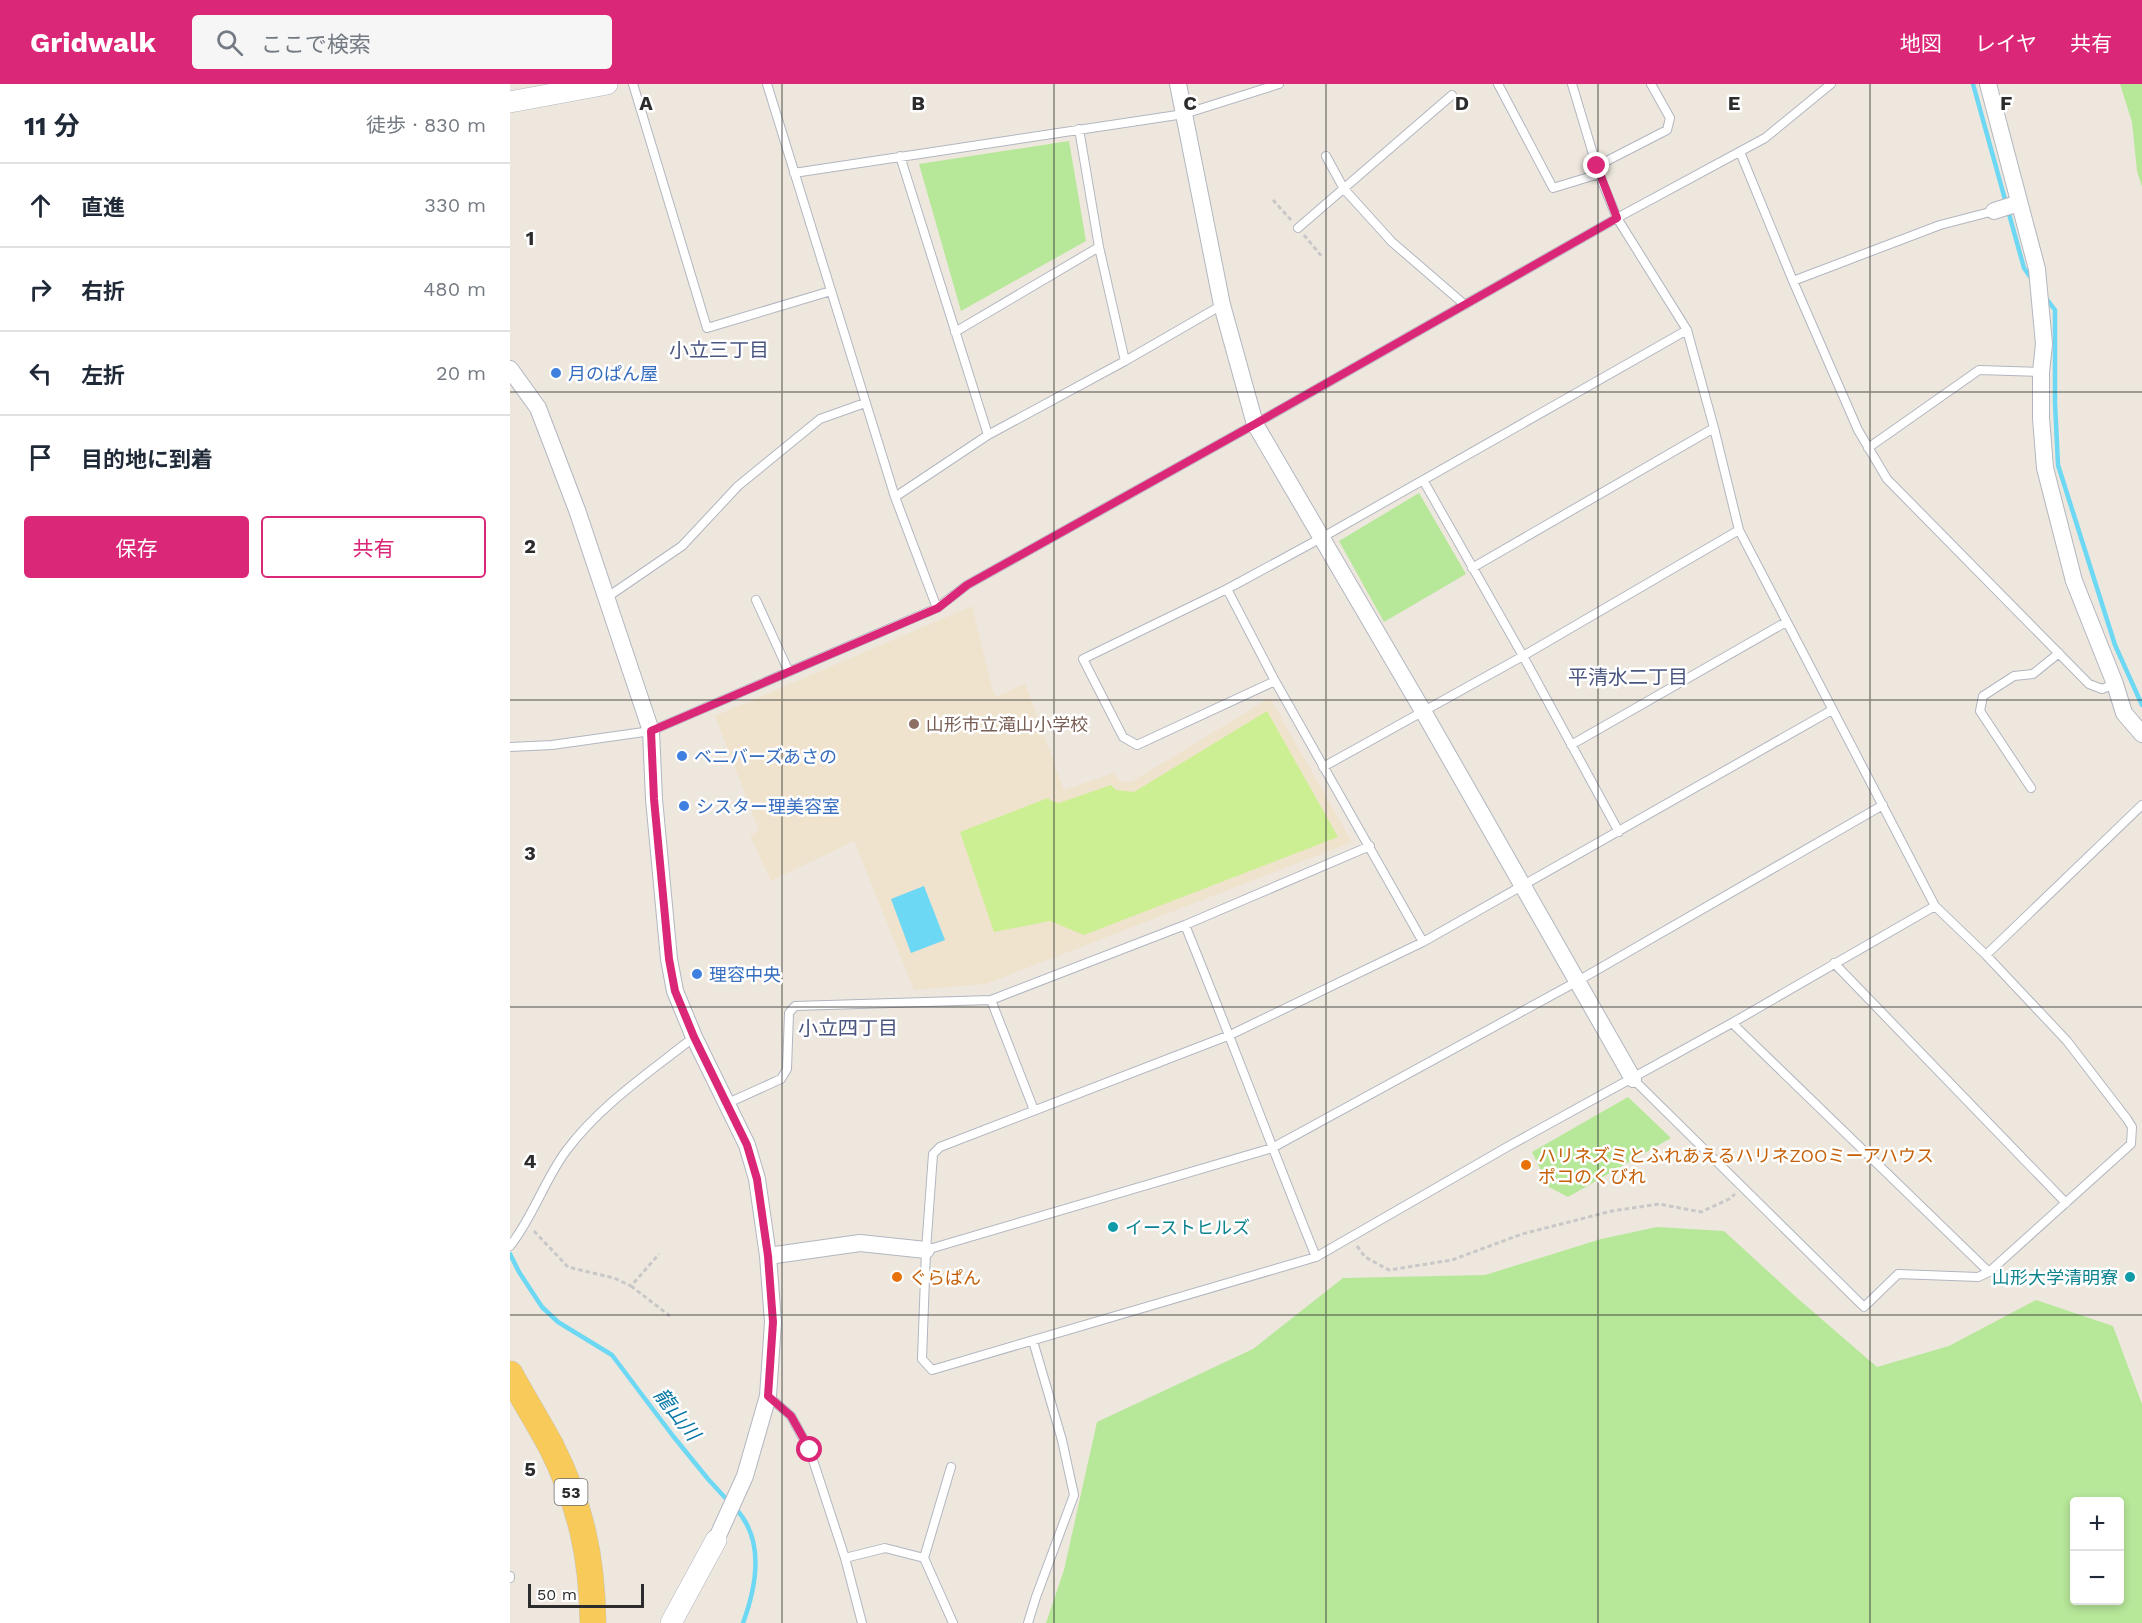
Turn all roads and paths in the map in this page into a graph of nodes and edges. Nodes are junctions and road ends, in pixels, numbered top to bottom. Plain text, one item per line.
1 (607, 84) edge
2 (633, 84) edge
3 (767, 84) edge
4 (1178, 84) edge
5 (1279, 84) edge
6 (1498, 84) edge
7 (1651, 84) edge
8 (1831, 84) edge
9 (1988, 84) edge
10 (1576, 85) edge
11 (1452, 94) dead end
12 (510, 102) edge
13 (1184, 114) junction
14 (1079, 129) junction
15 (1740, 152) junction
16 (900, 156) junction
17 (1326, 156) dead end
18 (1598, 170) junction
19 (794, 173) junction
20 (1344, 189) junction
21 (2016, 204) junction
22 (1994, 211) joint
23 (1617, 218) junction
24 (1298, 228) dead end
25 (1099, 247) junction
26 (1793, 281) junction
27 (831, 291) junction
28 (1222, 305) junction
29 (1465, 305) junction
30 (1687, 330) junction
31 (955, 332) junction
32 (1125, 361) junction
33 (510, 369) edge
34 (2041, 372) junction
35 (865, 403) junction
36 (1255, 424) junction
37 (1714, 428) junction
38 (988, 435) junction
39 (1868, 448) junction
40 (1423, 480) junction
41 (895, 496) junction
42 (1739, 530) junction
43 (1323, 537) junction
44 (1472, 568) junction
45 (1227, 589) junction
46 (606, 598) junction
47 (756, 600) dead end
48 (938, 608) junction
49 (1786, 622) junction
50 (2059, 653) junction
51 (1522, 656) junction
52 (789, 672) junction
53 (1275, 681) junction
54 (2115, 684) junction
55 (1832, 710) junction
56 (1423, 711) junction
57 (651, 731) junction
58 (2142, 734) edge
59 (1571, 745) junction
60 (510, 747) edge
61 (1323, 767) junction
62 (2031, 788) dead end
63 (1883, 805) junction
64 (2142, 805) edge
65 (1619, 832) junction
66 (1370, 846) junction
67 (1523, 886) junction
68 (1935, 906) junction
69 (1185, 925) junction
70 (1423, 942) junction
71 (1986, 955) junction
72 (1834, 963) junction
73 (1576, 982) junction
74 (991, 1000) junction
75 (1732, 1023) junction
76 (1230, 1035) junction
77 (694, 1037) junction
78 (1633, 1079) junction
79 (728, 1103) junction
80 (1034, 1110) junction
81 (1272, 1148) junction
82 (1742, 1187) junction
83 (2066, 1203) junction
84 (526, 1224) junction
85 (1351, 1237) junction
86 (510, 1246) edge
87 (926, 1250) junction
88 (659, 1254) dead end
89 (768, 1256) junction
90 (1316, 1257) junction
91 (1989, 1272) junction
92 (631, 1286) junction
93 (670, 1316) dead end
94 (1033, 1341) junction
95 (510, 1374) edge
96 (768, 1396) junction
97 (951, 1467) dead end
98 (716, 1540) joint
99 (844, 1558) junction
100 (924, 1558) junction
101 (593, 1623) edge
102 (670, 1623) edge
103 (862, 1623) edge
104 (953, 1623) edge
105 (1028, 1623) edge

1 - 12 street
2 - 27 lane
3 - 19 lane
4 - 13 street
5 - 13 lane
6 - 18 lane
7 - 18 lane
8 - 15 lane
9 - 21 street
10 - 18 lane
11 - 20 lane
13 - 14 lane
13 - 28 street
14 - 16 lane
14 - 25 lane
15 - 23 lane
15 - 26 lane
16 - 19 lane
16 - 31 lane
17 - 20 lane
18 - 23 lane
19 - 27 lane
20 - 24 lane
20 - 29 lane
21 - 22 street
21 - 34 street
22 - 26 lane
23 - 29 lane
23 - 30 lane
25 - 31 lane
25 - 32 lane
26 - 39 lane
27 - 35 lane
28 - 32 lane
28 - 36 street
29 - 36 lane
30 - 37 lane
30 - 40 lane
31 - 38 lane
32 - 38 lane
33 - 46 street
34 - 39 lane
34 - 54 street
35 - 41 lane
35 - 46 lane
36 - 43 street
36 - 48 lane
37 - 42 lane
37 - 44 lane
38 - 41 lane
39 - 50 lane
40 - 43 lane
40 - 44 lane
41 - 48 lane
42 - 49 lane
42 - 51 lane
43 - 45 lane
43 - 56 street
44 - 51 lane
45 - 53 lane
45 - 53 lane
46 - 57 street
47 - 52 lane
48 - 52 lane
49 - 55 lane
49 - 59 lane
50 - 54 lane
50 - 62 lane
51 - 56 lane
51 - 59 lane
52 - 57 lane
53 - 61 lane
54 - 58 street
55 - 63 lane
55 - 65 lane
56 - 61 lane
56 - 67 street
57 - 60 lane
57 - 77 street
59 - 65 lane
61 - 66 lane
63 - 68 lane
63 - 73 lane
64 - 71 lane
65 - 67 lane
66 - 69 lane
66 - 70 lane
67 - 70 lane
67 - 73 street
68 - 71 lane
68 - 72 lane
69 - 74 lane
69 - 76 lane
70 - 76 lane
71 - 83 lane
72 - 75 lane
72 - 83 lane
73 - 78 street
73 - 81 lane
74 - 79 lane
74 - 80 lane
75 - 78 lane
75 - 91 lane
76 - 80 lane
76 - 81 lane
77 - 79 street
77 - 84 lane
78 - 82 lane
78 - 85 lane
79 - 89 street
80 - 87 lane
81 - 87 lane
81 - 90 lane
82 - 85 path
82 - 91 lane
83 - 91 lane
84 - 86 lane
84 - 92 path
85 - 90 lane
87 - 89 street
87 - 94 lane
88 - 92 path
89 - 96 street
90 - 94 lane
92 - 93 path
94 - 105 lane
95 - 101 main road, 53
96 - 98 street
96 - 99 lane
97 - 100 lane
98 - 102 street
99 - 100 lane
99 - 103 lane
100 - 104 lane

